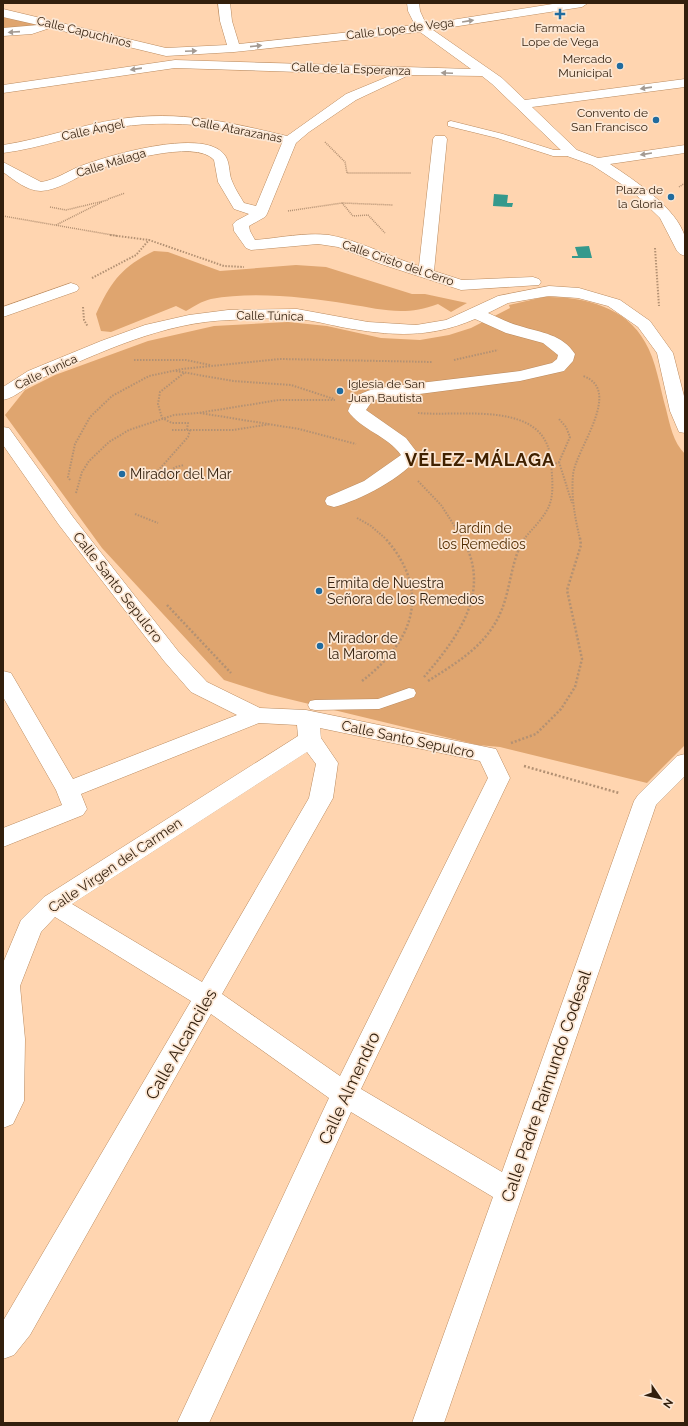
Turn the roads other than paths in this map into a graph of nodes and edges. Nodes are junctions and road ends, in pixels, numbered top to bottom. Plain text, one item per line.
1 (224, 3) edge
2 (413, 3) edge
3 (520, 3) edge
4 (582, 3) edge
5 (536, 10) junction
6 (3, 13) edge
7 (52, 24) junction
8 (422, 28) junction
9 (3, 32) edge
10 (234, 48) junction
11 (217, 50) junction
12 (166, 52) junction
13 (175, 64) junction
14 (216, 64) junction
15 (486, 70) junction
16 (405, 71) junction
17 (685, 83) edge
18 (3, 88) edge
19 (521, 105) junction
20 (185, 120) junction
21 (450, 124) dead end
22 (440, 139) dead end
23 (290, 141) junction
24 (186, 147) junction
25 (3, 149) edge
26 (685, 149) edge
27 (572, 153) junction
28 (597, 162) junction
29 (3, 166) edge
30 (260, 214) junction
31 (685, 251) edge
32 (426, 274) junction
33 (71, 288) road end
34 (549, 291) junction
35 (3, 312) edge
36 (475, 313) junction
37 (99, 348) joint
38 (3, 395) edge
39 (685, 428) edge
40 (3, 432) edge
41 (334, 501) road end
42 (3, 678) edge
43 (409, 693) road end
44 (257, 715) junction
45 (310, 720) junction
46 (488, 756) joint
47 (685, 762) edge
48 (68, 790) junction
49 (3, 838) edge
50 (53, 904) junction
51 (5, 984) edge
52 (207, 998) junction
53 (345, 1094) junction
54 (3, 1116) edge
55 (510, 1191) junction
56 (3, 1344) edge
57 (193, 1423) edge
58 (428, 1423) edge

1 - 10 street
2 - 8 street
3 - 5 street
4 - 5 street, Calle Lope de Vega
8 -> 5 street, Calle Lope de Vega
6 - 7 street, Calle Capuchinos
7 -> 9 street
7 - 12 street, Calle Capuchinos
10 -> 8 street, Calle Lope de Vega
8 - 15 street
10 - 11 street, Calle Lope de Vega
12 -> 11 street, Calle Capuchinos
11 - 14 street
12 - 13 street
13 - 14 street, Calle de la Esperanza
13 -> 18 street, Calle de la Esperanza
14 - 16 street, Calle de la Esperanza
15 -> 16 street, Calle de la Esperanza
15 - 19 street
16 - 23 street
17 -> 19 street
19 - 27 street
20 - 23 street, Calle Atarazanas
20 - 24 street
20 - 25 street, Calle Ángel
21 - 27 lane
22 - 32 street
23 - 30 street
24 - 29 street, Calle Málaga
24 - 30 street, Calle Málaga
26 -> 28 street
27 - 28 street
28 - 31 street
30 - 32 street, Calle Cristo del Cerro
32 - 34 street, Calle Cristo del Cerro
33 - 35 street
34 - 36 street, Calle Túnica
34 - 39 street
36 - 37 street, Calle Túnica
36 - 41 street
37 - 38 street, Calle Tunica
40 - 44 street, Calle Santo Sepulcro
42 - 48 street
43 - 45 lane
44 - 45 street, Calle Santo Sepulcro
44 - 48 street, Calle Santo Sepulcro
45 - 46 street, Calle Santo Sepulcro
45 - 50 street, Calle Virgen del Carmen
45 - 52 street, Calle Alcanciles
46 - 53 street, Calle Almendro
47 - 55 street, Calle Padre Raimundo Codesal
48 - 49 street
50 - 51 street, Calle Virgen del Carmen
50 - 52 street
51 - 54 street, Calle Virgen del Carmen
52 - 53 street
52 - 56 street, Calle Alcanciles
53 - 55 street
53 - 57 street, Calle Almendro
55 - 58 street, Calle Padre Raimundo Codesal

